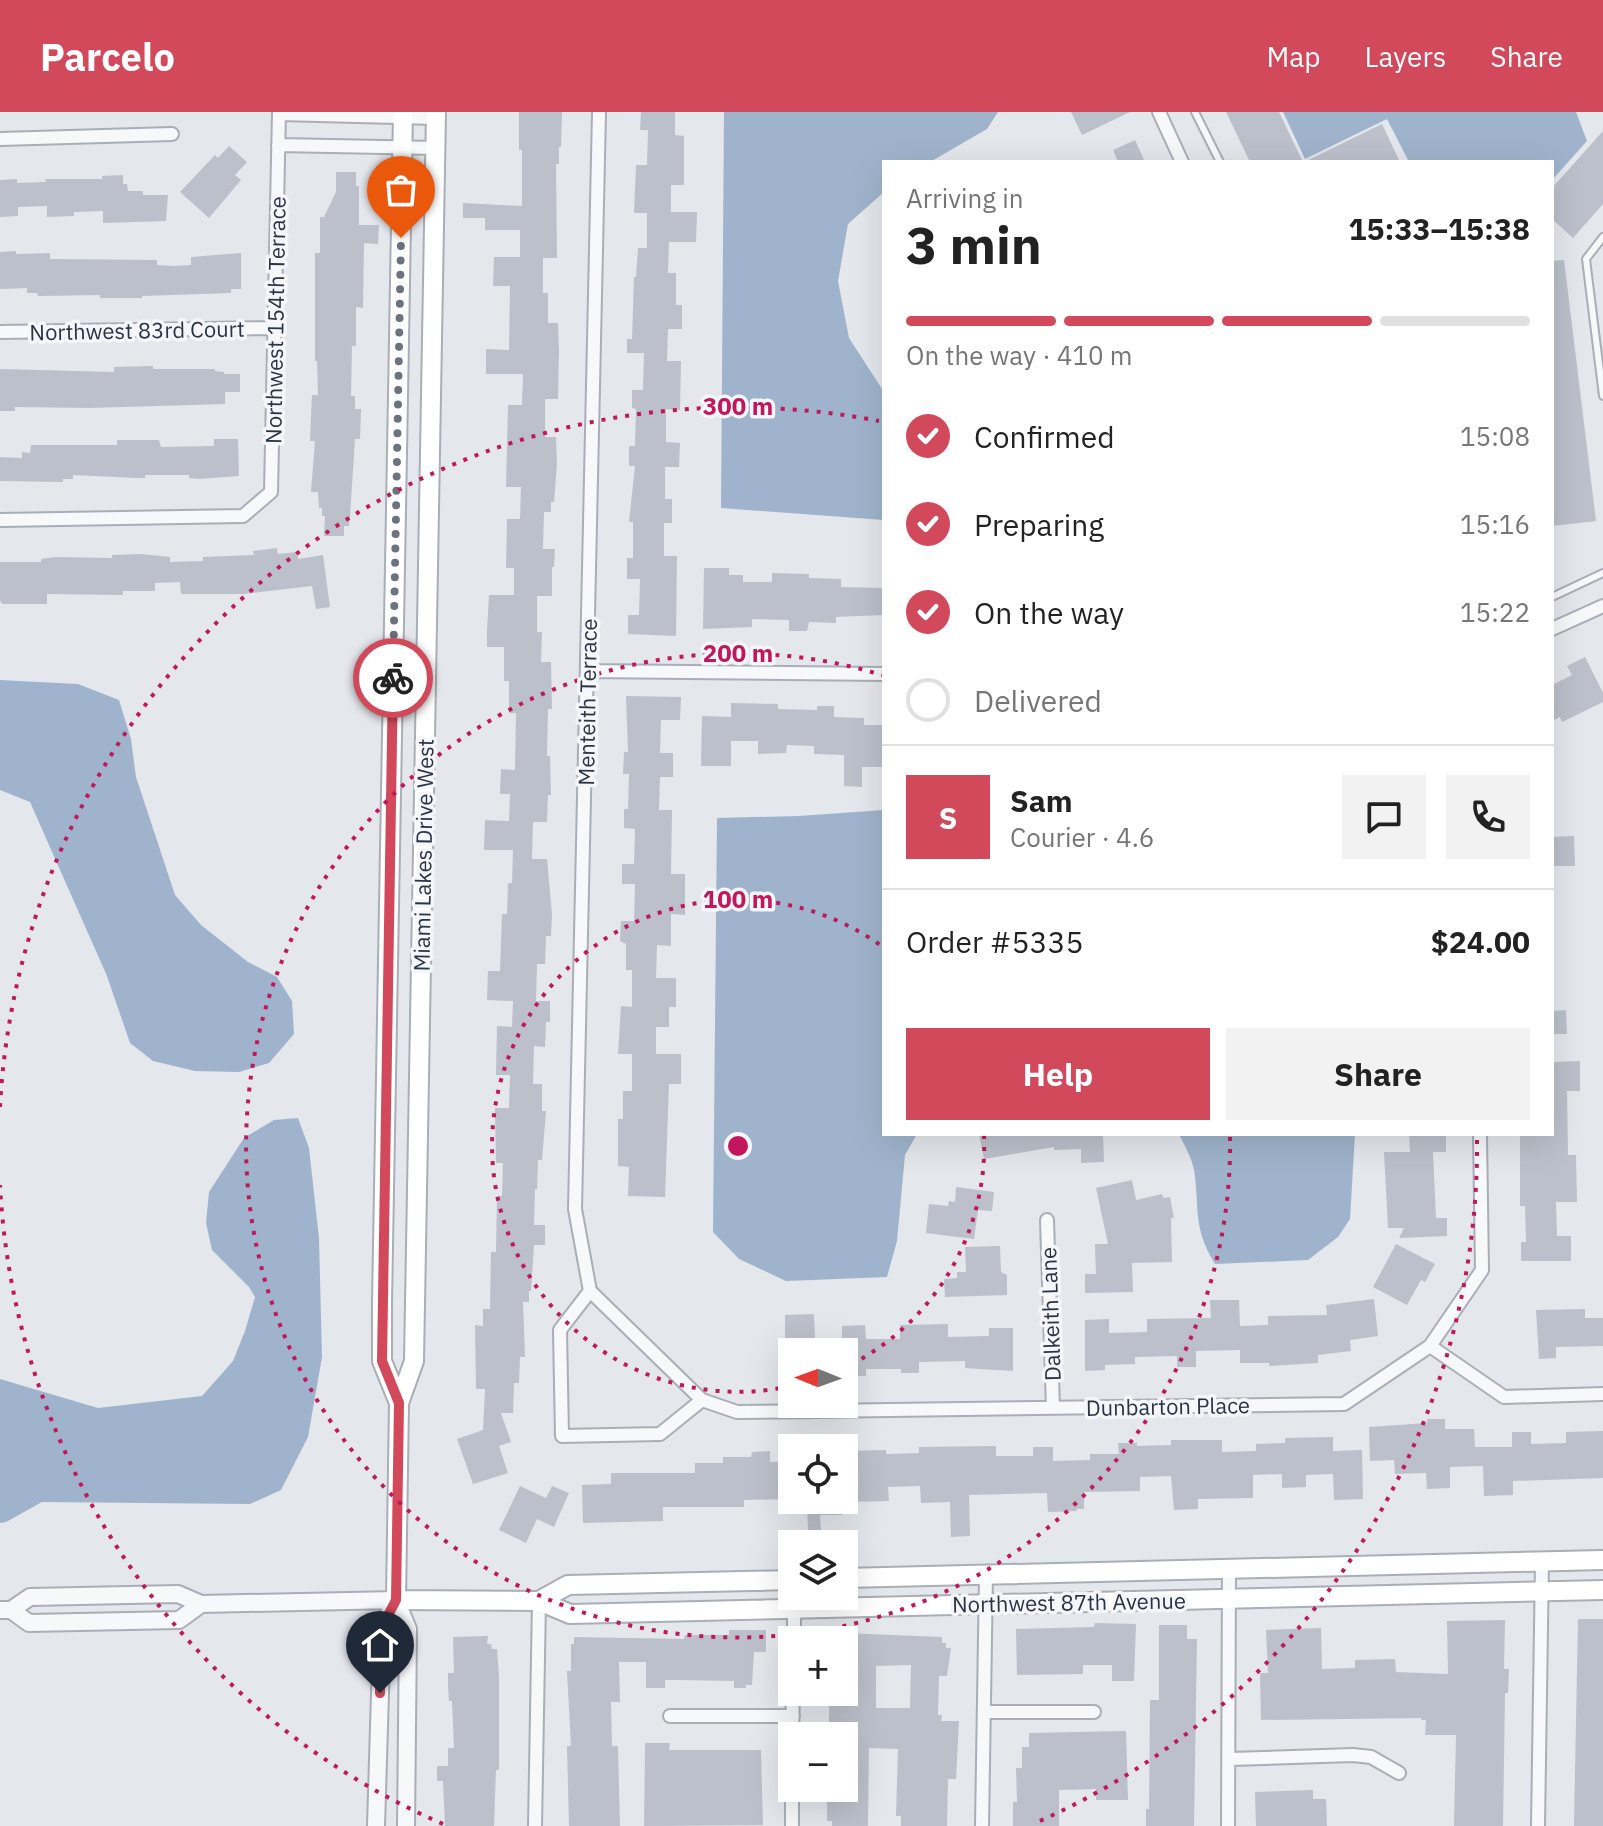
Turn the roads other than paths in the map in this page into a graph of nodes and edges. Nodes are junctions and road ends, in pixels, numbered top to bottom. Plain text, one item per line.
1 (599, 112) edge
2 (1159, 112) edge
3 (1195, 112) edge
4 (279, 113) edge
5 (403, 115) edge
6 (436, 115) edge
7 (172, 134) dead end
8 (0, 139) edge
9 (278, 145) junction
10 (403, 148) junction
11 (436, 148) junction
12 (1181, 160) edge
13 (1219, 160) edge
14 (1603, 237) edge
15 (274, 328) junction
16 (0, 332) edge
17 (1603, 396) edge
18 (0, 520) edge
19 (1603, 573) edge
20 (1554, 596) edge
21 (1603, 606) edge
22 (1554, 628) edge
23 (587, 671) junction
24 (882, 674) edge
25 (1480, 1136) edge
26 (1047, 1220) dead end
27 (590, 1291) junction
28 (1430, 1346) junction
29 (1603, 1394) edge
30 (702, 1400) junction
31 (399, 1403) junction
32 (1053, 1408) junction
33 (1603, 1560) edge
34 (1542, 1562) junction
35 (1229, 1569) junction
36 (986, 1575) junction
37 (858, 1578) edge
38 (778, 1580) edge
39 (1603, 1590) edge
40 (1541, 1591) junction
41 (1229, 1599) junction
42 (396, 1600) junction
43 (539, 1601) junction
44 (778, 1603) edge
45 (858, 1603) edge
46 (201, 1604) junction
47 (986, 1604) junction
48 (6, 1610) edge
49 (793, 1706) edge
50 (984, 1712) junction
51 (1094, 1712) dead end
52 (670, 1716) dead end
53 (793, 1716) junction
54 (793, 1722) edge
55 (1230, 1759) junction
56 (1399, 1773) dead end
57 (792, 1802) edge
58 (376, 1826) edge
59 (406, 1826) edge
60 (535, 1826) edge
61 (792, 1826) edge
62 (982, 1826) edge
63 (1228, 1826) edge
64 (1538, 1826) edge

1 - 23 street, Menteith Terrace
2 - 12 street
3 - 13 lane
4 - 5 street
4 - 9 street, Northwest 154th Terrace
5 - 6 street
5 - 10 main road, Miami Lakes Drive West
6 - 11 main road, Miami Lakes Drive West
7 - 8 street
9 - 10 street
9 - 15 street, Northwest 154th Terrace
10 - 11 street
10 - 31 main road, Miami Lakes Drive West
11 - 31 main road, Miami Lakes Drive West
14 - 17 lane
15 - 16 street, Northwest 83rd Court
15 - 18 street, Northwest 154th Terrace
19 - 20 lane
21 - 22 street
23 - 24 street
23 - 27 street, Menteith Terrace
25 - 28 street
26 - 32 street, Dalkeith Lane
27 - 30 street, Dunbarton Place
27 - 30 street
28 - 29 street
28 - 32 street, Dunbarton Place
30 - 32 street, Dunbarton Place
31 - 42 main road, Miami Lakes Drive West
33 - 34 main road, Northwest 87th Avenue
34 - 35 main road, Northwest 87th Avenue
34 - 40 street
35 - 36 main road, Northwest 87th Avenue
35 - 41 street
36 - 37 main road, Northwest 87th Avenue
36 - 47 street
38 - 43 main road, Northwest 87th Avenue
39 - 40 main road, Northwest 87th Avenue
40 - 41 main road, Northwest 87th Avenue
40 - 64 street
41 - 47 main road, Northwest 87th Avenue
41 - 55 street
42 - 43 main road, Northwest 87th Avenue
42 - 46 street, Northwest 87th Avenue
42 - 58 street
42 - 59 street
43 - 44 main road, Northwest 87th Avenue
43 - 60 street
45 - 47 main road, Northwest 87th Avenue
46 - 48 street, Northwest 87th Avenue
46 - 48 street, Northwest 87th Avenue
47 - 50 street
49 - 53 street
50 - 51 street
50 - 62 street
52 - 53 street
53 - 54 street
55 - 56 street
55 - 63 street
57 - 61 street

